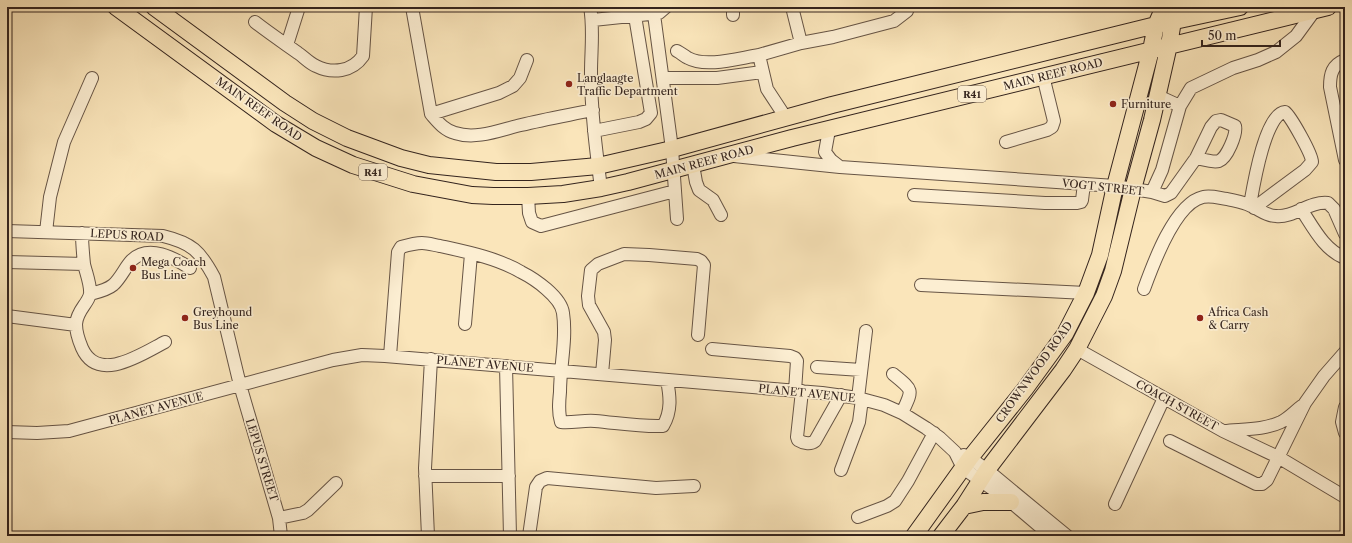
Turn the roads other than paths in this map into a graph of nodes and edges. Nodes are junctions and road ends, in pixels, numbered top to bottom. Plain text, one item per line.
1 (116, 7) edge
2 (154, 7) edge
3 (299, 7) edge
4 (366, 7) edge
5 (412, 7) edge
6 (590, 7) edge
7 (666, 7) edge
8 (792, 7) edge
9 (908, 7) edge
10 (1164, 7) edge
11 (1230, 8) edge
12 (1322, 8) edge
13 (651, 9) edge
14 (1173, 14) edge
15 (635, 16) junction
16 (593, 20) junction
17 (255, 22) dead end
18 (1156, 24) junction
19 (801, 43) junction
20 (287, 45) junction
21 (1169, 46) junction
22 (1152, 50) junction
23 (678, 51) dead end
24 (759, 55) junction
25 (527, 60) dead end
26 (1345, 60) edge
27 (762, 72) junction
28 (1043, 76) junction
29 (92, 78) dead end
30 (662, 78) junction
31 (1158, 96) junction
32 (1180, 106) junction
33 (593, 110) junction
34 (431, 114) junction
35 (786, 118) junction
36 (829, 130) junction
37 (594, 131) junction
38 (792, 138) junction
39 (1006, 142) dead end
40 (672, 149) junction
41 (729, 155) junction
42 (1196, 158) dead end
43 (1345, 160) edge
44 (693, 165) junction
45 (598, 166) junction
46 (840, 167) junction
47 (674, 170) junction
48 (1084, 184) junction
49 (1115, 186) junction
50 (601, 188) junction
51 (1133, 189) junction
52 (675, 191) junction
53 (1152, 192) junction
54 (914, 195) dead end
55 (528, 196) junction
56 (1252, 206) junction
57 (1301, 209) junction
58 (721, 215) dead end
59 (677, 219) dead end
60 (7, 231) edge
61 (46, 232) junction
62 (82, 233) junction
63 (1345, 234) edge
64 (471, 254) junction
65 (1345, 258) edge
66 (7, 262) edge
67 (84, 264) junction
68 (190, 268) dead end
69 (921, 285) dead end
70 (1144, 289) dead end
71 (1086, 293) junction
72 (90, 294) junction
73 (7, 316) edge
74 (465, 324) dead end
75 (76, 325) junction
76 (866, 331) dead end
77 (698, 335) dead end
78 (165, 342) dead end
79 (712, 349) dead end
80 (1077, 349) junction
81 (1345, 352) edge
82 (390, 356) junction
83 (431, 359) junction
84 (506, 366) junction
85 (817, 367) dead end
86 (560, 370) junction
87 (861, 370) junction
88 (602, 374) junction
89 (893, 374) dead end
90 (667, 380) junction
91 (240, 385) junction
92 (798, 391) junction
93 (841, 395) junction
94 (860, 398) junction
95 (1164, 398) junction
96 (1306, 404) junction
97 (1345, 407) edge
98 (902, 413) junction
99 (1223, 431) junction
100 (7, 432) edge
101 (934, 433) junction
102 (1345, 433) edge
103 (1170, 441) dead end
104 (1278, 457) junction
105 (967, 463) junction
106 (841, 470) dead end
107 (984, 475) junction
108 (425, 476) junction
109 (509, 476) junction
110 (336, 482) dead end
111 (694, 486) dead end
112 (1345, 497) edge
113 (1011, 502) junction
114 (1115, 504) dead end
115 (964, 506) junction
116 (858, 517) dead end
117 (279, 518) junction
118 (281, 536) edge
119 (428, 536) edge
120 (510, 536) edge
121 (529, 536) edge
122 (914, 536) edge
123 (941, 536) edge
124 (1051, 536) edge
125 (1067, 536) edge

1 - 55 main road, MAIN REEF ROAD / R41
2 - 45 main road, MAIN REEF ROAD / R41
3 - 20 street
4 - 20 street
5 - 34 street
6 - 16 street
7 - 13 street
8 - 19 street
9 - 19 street
10 - 18 main road, CROWNWOOD ROAD
11 - 14 main road, MAIN REEF ROAD / R41
12 - 21 main road, MAIN REEF ROAD / R41
12 - 32 street, VOGT STREET
13 - 15 street
13 - 30 street
14 - 18 main road, MAIN REEF ROAD / R41
14 - 21 main road, CROWNWOOD ROAD
15 - 16 street
15 - 37 street
16 - 33 street
17 - 20 street
18 - 22 main road, CROWNWOOD ROAD
18 - 35 main road, MAIN REEF ROAD / R41
19 - 24 street
21 - 22 main road, MAIN REEF ROAD / R41
21 - 31 main road, CROWNWOOD ROAD
22 - 28 main road, MAIN REEF ROAD / R41
22 - 49 main road, CROWNWOOD ROAD
23 - 24 street
24 - 27 street
25 - 34 street
26 - 43 street
27 - 30 street
27 - 35 street
28 - 36 main road, MAIN REEF ROAD / R41
28 - 39 street
29 - 61 street
30 - 40 street
31 - 32 street
31 - 51 main road, CROWNWOOD ROAD
32 - 53 street, VOGT STREET
33 - 34 street
33 - 37 street
35 - 38 main road
35 - 40 main road, MAIN REEF ROAD / R41
36 - 38 main road, MAIN REEF ROAD / R41
36 - 46 street
37 - 45 street
38 - 41 main road, MAIN REEF ROAD / R41
40 - 45 main road, MAIN REEF ROAD / R41
40 - 47 street
41 - 44 main road, MAIN REEF ROAD / R41
41 - 46 street, VOGT STREET
42 - 53 street
44 - 47 main road, MAIN REEF ROAD / R41
44 - 58 street
45 - 50 street
46 - 48 street, VOGT STREET
47 - 50 main road, MAIN REEF ROAD / R41
47 - 52 street
48 - 49 street, VOGT STREET
48 - 54 street
49 - 51 street, VOGT STREET
49 - 71 main road, CROWNWOOD ROAD
50 - 55 main road, MAIN REEF ROAD / R41
51 - 53 street, VOGT STREET
51 - 80 main road, CROWNWOOD ROAD
52 - 55 street
52 - 59 street
56 - 56 street
56 - 57 street
56 - 70 street
57 - 63 street
57 - 65 street
60 - 61 street, LEPUS ROAD
61 - 62 street, LEPUS ROAD
62 - 67 street
62 - 91 street, LEPUS ROAD
64 - 74 street
64 - 82 street
64 - 86 street
66 - 67 street
67 - 72 street
68 - 72 street
69 - 71 street
71 - 105 main road, CROWNWOOD ROAD
72 - 75 street
73 - 75 street
75 - 78 street
76 - 87 street
77 - 88 street
79 - 92 street
80 - 95 street, COACH STREET
80 - 107 main road, CROWNWOOD ROAD
81 - 96 street
82 - 83 street, PLANET AVENUE
82 - 91 street, PLANET AVENUE
83 - 84 street, PLANET AVENUE
83 - 108 street
84 - 86 street, PLANET AVENUE
84 - 109 street
85 - 87 street
86 - 88 street, PLANET AVENUE
86 - 90 street
87 - 94 street
88 - 90 street, PLANET AVENUE
89 - 98 street
90 - 92 street, PLANET AVENUE
91 - 100 street, PLANET AVENUE
91 - 117 street, LEPUS STREET
92 - 93 street, PLANET AVENUE
92 - 93 street
93 - 94 street, PLANET AVENUE
94 - 98 street, PLANET AVENUE
94 - 106 street
95 - 99 street, COACH STREET
95 - 114 street
96 - 99 street
96 - 104 street
97 - 102 street
98 - 101 street, PLANET AVENUE
99 - 104 street, COACH STREET
101 - 105 street, PLANET AVENUE
101 - 116 street
103 - 104 street
104 - 112 street, COACH STREET
105 - 107 street, PLANET AVENUE
105 - 122 main road, CROWNWOOD ROAD
107 - 113 street
107 - 115 main road, CROWNWOOD ROAD
107 - 125 street
108 - 109 street
108 - 119 street
109 - 120 street
110 - 117 street
111 - 121 street
113 - 115 main road
113 - 124 street
115 - 123 main road, CROWNWOOD ROAD
117 - 118 street, LEPUS STREET

